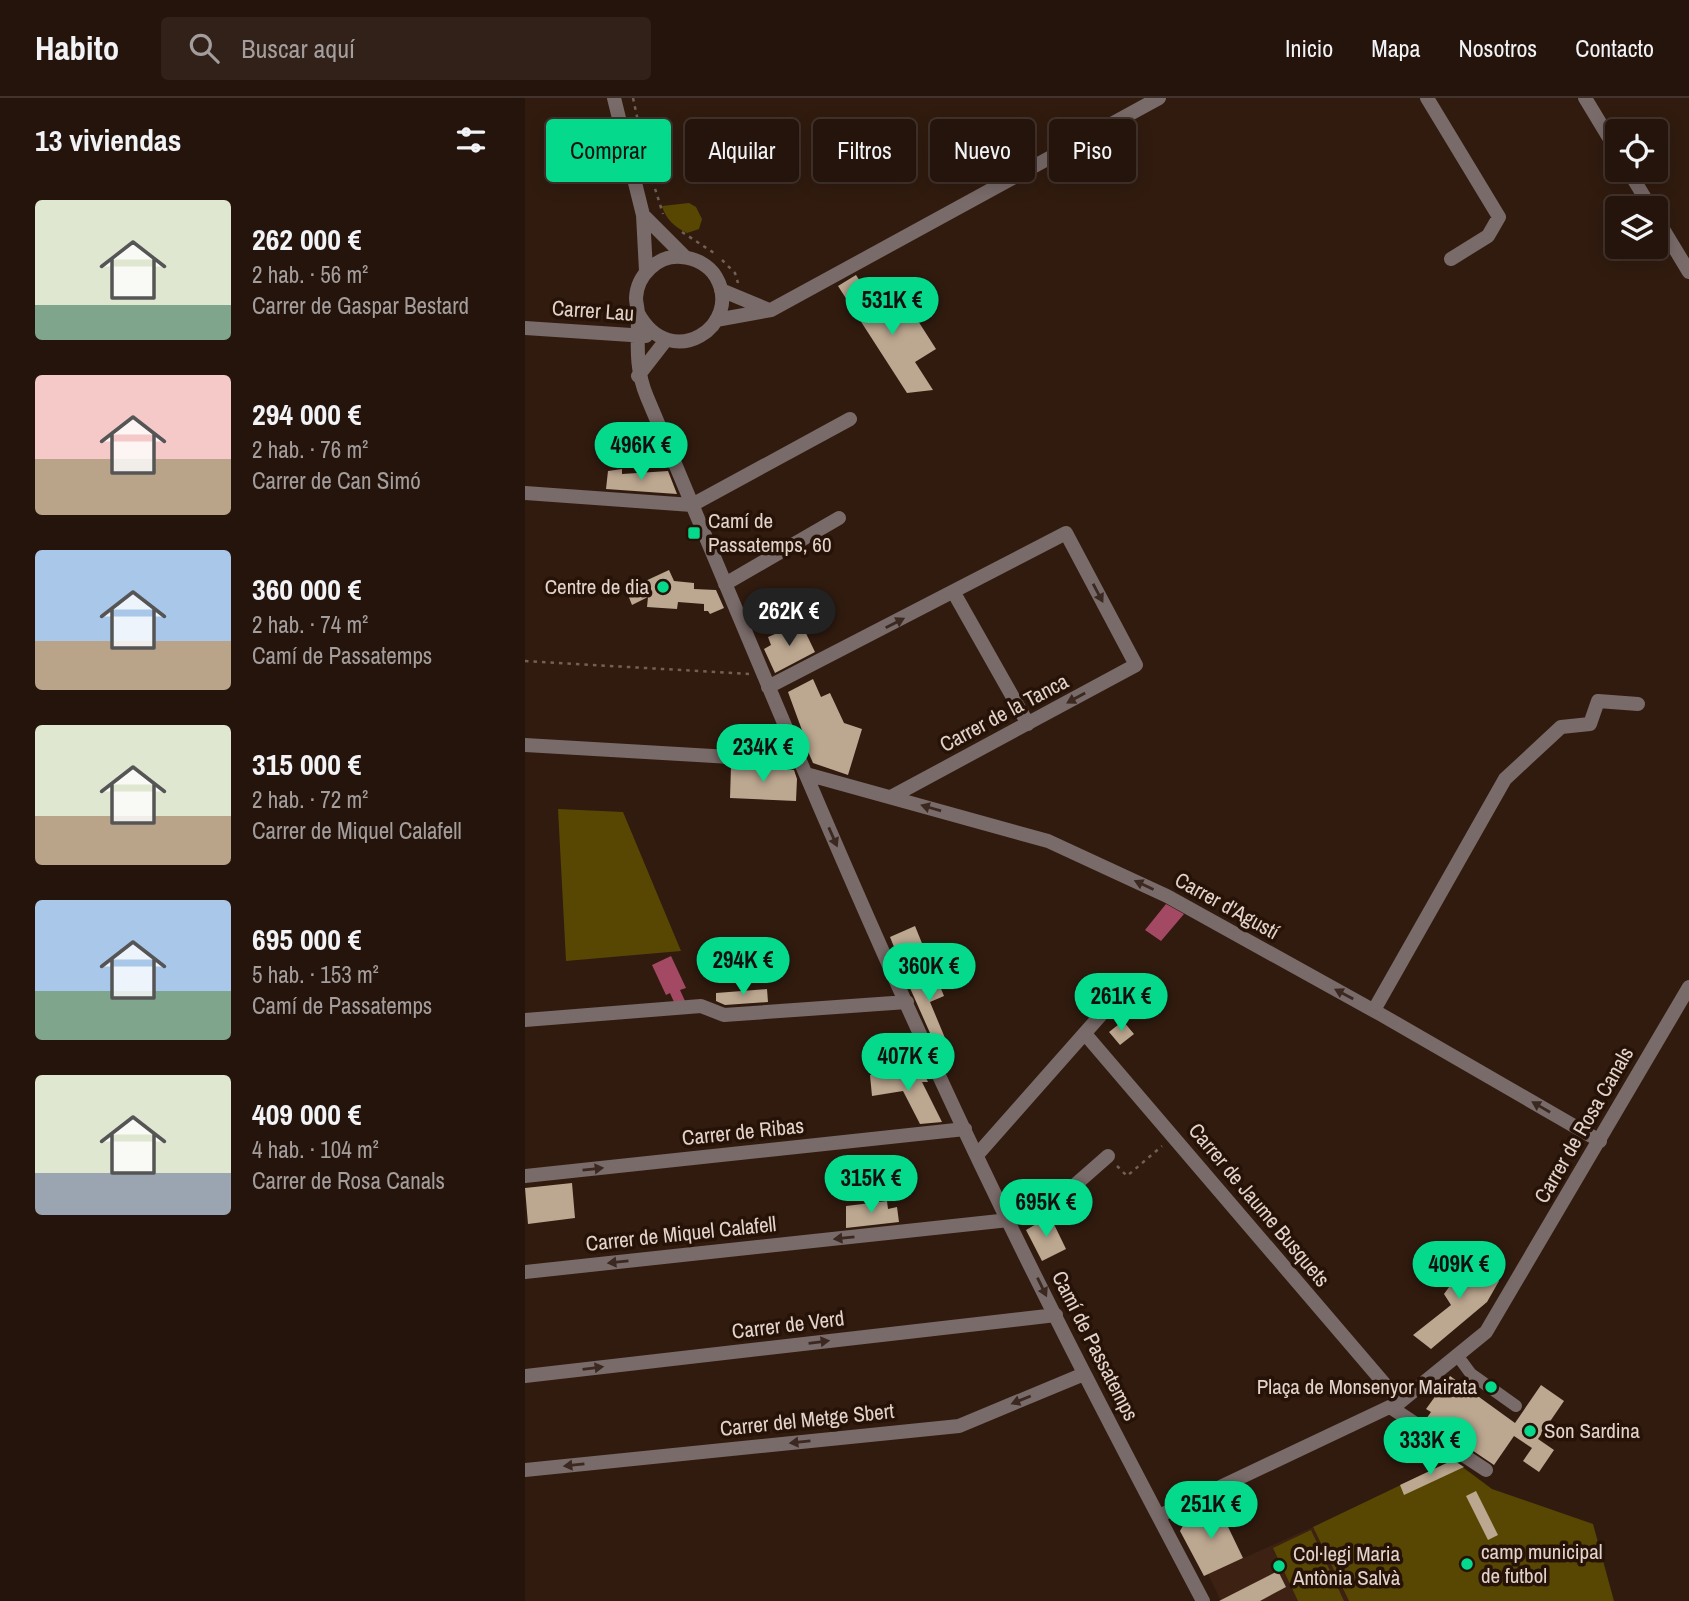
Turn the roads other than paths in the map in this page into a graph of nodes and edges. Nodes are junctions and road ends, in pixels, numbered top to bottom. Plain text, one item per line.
1 (614, 98) edge
2 (1159, 98) edge
3 (1427, 98) edge
4 (1585, 98) edge
5 (1605, 131) edge
6 (643, 215) junction
7 (1668, 237) edge
8 (685, 257) junction
9 (1451, 259) dead end
10 (646, 271) junction
11 (1689, 272) edge
12 (721, 290) junction
13 (771, 310) junction
14 (638, 313) junction
15 (716, 320) junction
16 (525, 328) edge
17 (636, 335) junction
18 (662, 338) junction
19 (638, 376) junction
20 (850, 419) dead end
21 (525, 493) edge
22 (692, 505) junction
23 (839, 518) dead end
24 (725, 584) junction
25 (954, 593) junction
26 (766, 681) junction
27 (1638, 704) dead end
28 (1028, 724) junction
29 (525, 745) edge
30 (803, 768) junction
31 (891, 796) junction
32 (1689, 987) edge
33 (1122, 991) dead end
34 (907, 1002) junction
35 (1374, 1010) junction
36 (525, 1020) edge
37 (1086, 1035) junction
38 (965, 1129) junction
39 (1600, 1141) junction
40 (978, 1155) junction
41 (1108, 1156) road end
42 (525, 1176) edge
43 (1007, 1216) junction
44 (525, 1272) edge
45 (1056, 1315) junction
46 (1457, 1355) junction
47 (1084, 1374) junction
48 (525, 1376) edge
49 (1395, 1404) junction
50 (1516, 1406) dead end
51 (525, 1470) edge
52 (1486, 1470) dead end
53 (1159, 1516) junction
54 (1203, 1601) edge

1 - 6 street
2 - 13 street
3 - 9 street
4 - 5 street
6 - 8 street
6 - 10 street
7 - 11 street
8 - 10 street
8 - 12 street
10 - 14 street
12 - 13 street
12 - 15 street
13 - 15 street
14 - 17 street, Camí de Passatemps
14 - 18 street
15 - 18 street
16 - 17 street, Carrer Lau
17 - 18 street, Carrer Lau
17 - 19 street, Camí de Passatemps
18 - 19 street
19 - 22 street, Camí de Passatemps
20 - 22 street
21 - 22 street
22 - 24 street, Camí de Passatemps
23 - 24 street
24 - 26 street, Camí de Passatemps
26 -> 25 street
25 - 28 street
25 -> 28 street, Carrer de la Tanca
26 - 30 street, Camí de Passatemps
27 - 35 street
28 - 31 street, Carrer de la Tanca
29 - 30 street, Carrer d'Agustí
30 - 31 street, Carrer d'Agustí
30 -> 34 street, Camí de Passatemps
35 -> 31 street, Carrer d'Agustí
32 - 39 street, Carrer de Rosa Canals
33 - 37 street
34 - 36 street
34 - 38 street, Camí de Passatemps
39 -> 35 street, Carrer d'Agustí
37 - 40 street
37 - 49 street, Carrer de Jaume Busquets
38 - 40 street, Camí de Passatemps
42 -> 38 street, Carrer de Ribas
39 - 46 street, Carrer de Rosa Canals
40 - 43 street, Camí de Passatemps
41 - 43 street, Carrer de Miquel Calafell
43 -> 44 street, Carrer de Miquel Calafell
43 -> 45 street, Camí de Passatemps
45 - 47 street, Camí de Passatemps
48 -> 45 street, Carrer de Verd
46 - 49 street, Carrer de Rosa Canals
46 - 50 street
47 -> 51 street, Carrer del Metge Sbert
47 - 53 street, Camí de Passatemps
49 - 52 street, Carrer de Jaume Busquets
49 - 53 street, Carrer de Rosa Canals
53 - 54 street, Camí de Passatemps

